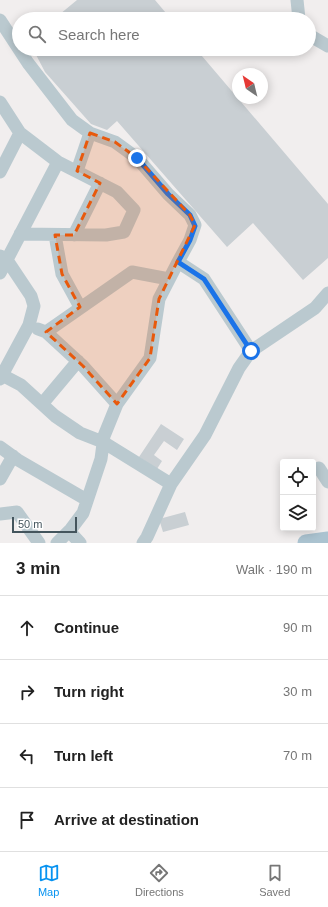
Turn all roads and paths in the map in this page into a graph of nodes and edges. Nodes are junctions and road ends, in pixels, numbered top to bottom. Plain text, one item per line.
1 (297, 0) edge
2 (298, 12) edge
3 (0, 20) edge
4 (12, 38) edge
5 (316, 39) edge
6 (328, 46) edge
7 (23, 56) edge
8 (0, 102) edge
9 (90, 133) junction
10 (20, 134) junction
11 (58, 162) junction
12 (77, 171) junction
13 (0, 172) edge
14 (100, 183) junction
15 (20, 234) junction
16 (55, 235) junction
17 (74, 235) junction
18 (3, 258) edge
19 (178, 262) junction
20 (0, 273) edge
21 (169, 279) junction
22 (328, 293) edge
23 (80, 307) junction
24 (29, 325) junction
25 (46, 332) junction
26 (251, 351) junction
27 (78, 362) junction
28 (1, 377) edge
29 (42, 404) junction
30 (118, 404) junction
31 (103, 442) junction
32 (0, 447) edge
33 (13, 456) junction
34 (319, 468) dead end
35 (0, 479) edge
36 (328, 482) edge
37 (171, 484) junction
38 (86, 500) junction
39 (0, 514) edge
40 (69, 531) junction
41 (328, 540) edge
42 (39, 543) edge
43 (57, 543) edge
44 (80, 543) edge
45 (143, 543) edge
46 (306, 543) edge

1 - 2 street
3 - 4 street
5 - 6 street
7 - 9 street
8 - 10 street
9 - 12 street
9 - 19 street
10 - 11 street
10 - 13 street
11 - 12 street
11 - 15 street
12 - 14 street
14 - 17 street
14 - 17 street
15 - 16 street
15 - 18 street
16 - 17 street
16 - 23 street
18 - 20 street
18 - 24 street
19 - 21 street
19 - 26 street
21 - 23 street
21 - 30 street
22 - 26 street
23 - 25 street
24 - 25 street
24 - 28 street
25 - 27 street
26 - 37 street
27 - 29 street
27 - 30 street
28 - 29 street
29 - 31 street
30 - 31 street
31 - 37 street
31 - 38 street
32 - 33 street
33 - 35 street
33 - 38 street
34 - 36 street
37 - 45 street
38 - 40 street
39 - 42 street
40 - 43 street
40 - 44 street
41 - 46 main road

